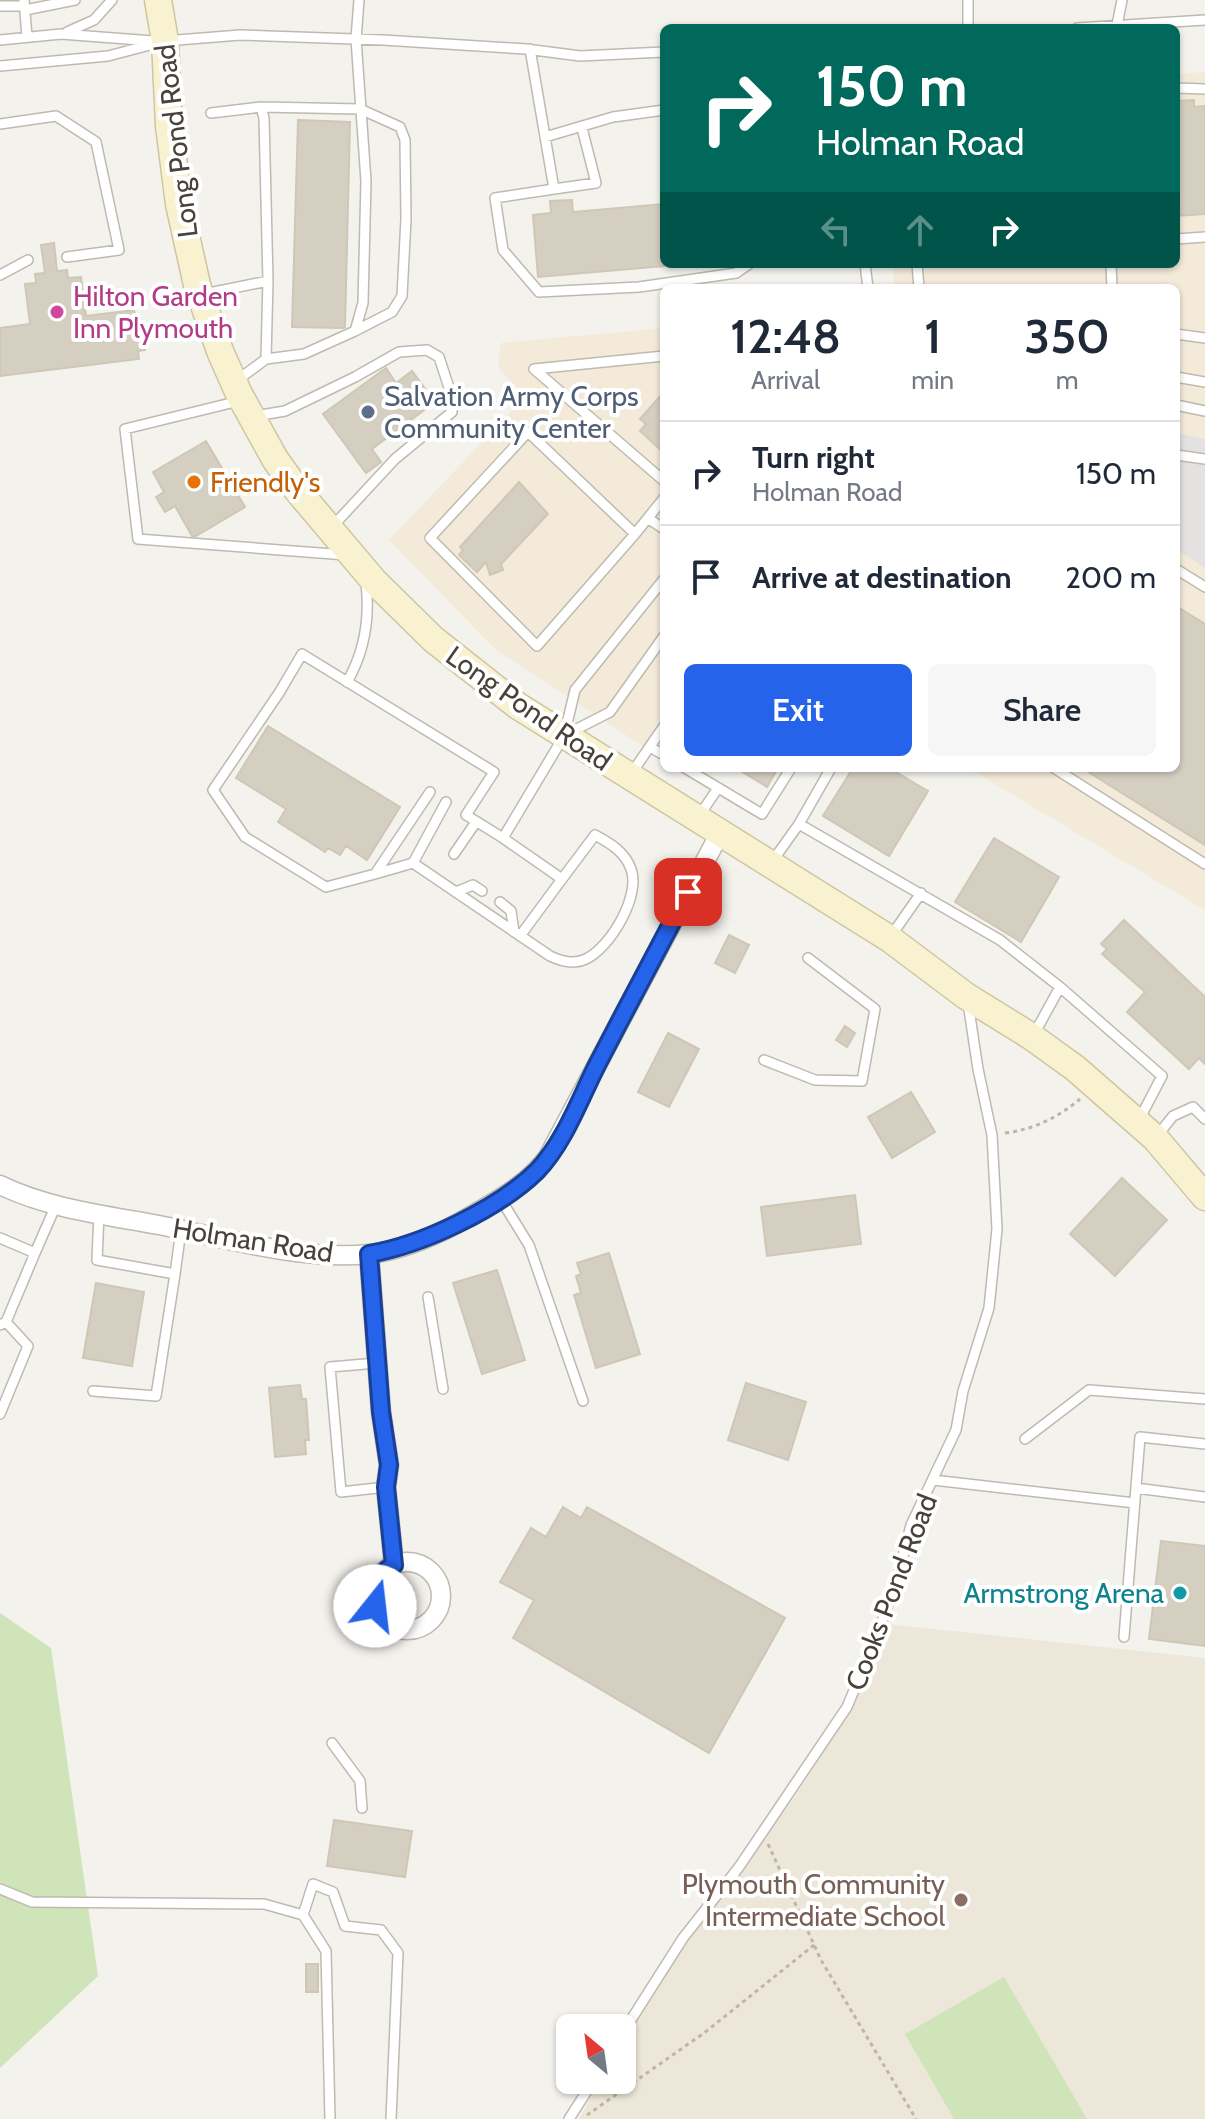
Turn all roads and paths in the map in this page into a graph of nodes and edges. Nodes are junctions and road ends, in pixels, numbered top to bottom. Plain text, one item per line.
1 (75, 0) edge
2 (112, 0) edge
3 (158, 0) edge
4 (359, 0) edge
5 (968, 0) edge
6 (1122, 0) edge
7 (24, 5) edge
8 (0, 6) edge
9 (1205, 20) edge
10 (968, 24) edge
11 (1117, 24) edge
12 (1135, 24) edge
13 (61, 34) junction
14 (27, 37) junction
15 (356, 39) junction
16 (0, 40) edge
17 (165, 41) junction
18 (530, 49) junction
19 (660, 52) edge
20 (0, 66) edge
21 (1180, 88) edge
22 (1205, 89) edge
23 (261, 107) junction
24 (360, 109) junction
25 (660, 111) edge
26 (211, 113) dead end
27 (0, 124) edge
28 (582, 128) junction
29 (545, 137) junction
30 (554, 189) junction
31 (1205, 237) edge
32 (1180, 239) edge
33 (67, 257) dead end
34 (28, 260) dead end
35 (743, 268) edge
36 (0, 275) edge
37 (268, 281) junction
38 (200, 295) junction
39 (355, 331) junction
40 (1180, 335) edge
41 (1205, 338) edge
42 (660, 356) edge
43 (266, 359) junction
44 (1180, 378) edge
45 (1205, 382) edge
46 (243, 400) junction
47 (1180, 406) edge
48 (1205, 411) edge
49 (1180, 456) edge
50 (1205, 459) edge
51 (660, 478) edge
52 (660, 504) edge
53 (649, 519) junction
54 (660, 526) edge
55 (330, 529) junction
56 (635, 534) junction
57 (358, 562) junction
58 (1180, 571) edge
59 (660, 584) edge
60 (1205, 587) edge
61 (660, 642) edge
62 (347, 682) junction
63 (660, 732) edge
64 (564, 736) junction
65 (650, 747) junction
66 (660, 753) edge
67 (692, 772) edge
68 (788, 772) edge
69 (829, 772) edge
70 (1060, 772) edge
71 (629, 776) junction
72 (718, 788) junction
73 (430, 792) dead end
74 (446, 802) dead end
75 (697, 819) junction
76 (476, 822) junction
77 (799, 824) junction
78 (720, 833) junction
79 (503, 838) junction
80 (454, 854) dead end
81 (413, 863) junction
82 (770, 864) junction
83 (1205, 864) edge
84 (375, 874) junction
85 (562, 879) junction
86 (482, 891) dead end
87 (456, 892) junction
88 (921, 893) junction
89 (500, 902) dead end
90 (517, 934) junction
91 (890, 939) junction
92 (808, 958) dead end
93 (1060, 987) junction
94 (966, 996) junction
95 (1032, 1037) junction
96 (764, 1060) dead end
97 (1094, 1084) junction
98 (1205, 1119) edge
99 (1147, 1130) junction
100 (992, 1135) junction
101 (0, 1185) edge
102 (1205, 1197) edge
103 (500, 1198) junction
104 (56, 1205) junction
105 (99, 1214) junction
106 (181, 1230) junction
107 (0, 1238) edge
108 (35, 1253) junction
109 (369, 1254) junction
110 (175, 1274) junction
111 (428, 1297) dead end
112 (3, 1323) edge
113 (377, 1363) junction
114 (443, 1389) dead end
115 (93, 1391) dead end
116 (1205, 1399) edge
117 (583, 1401) dead end
118 (0, 1414) edge
119 (1025, 1439) dead end
120 (1205, 1444) edge
121 (933, 1480) junction
122 (386, 1487) junction
123 (1136, 1488) junction
124 (1205, 1497) edge
125 (1135, 1503) junction
126 (394, 1565) dead end
127 (1124, 1637) dead end
128 (332, 1743) dead end
129 (362, 1808) dead end
130 (763, 1832) junction
131 (0, 1889) edge
132 (303, 1915) junction
133 (814, 1945) junction
134 (635, 2014) edge
135 (585, 2094) edge
136 (330, 2119) edge
137 (391, 2119) edge
138 (569, 2119) edge
139 (581, 2119) edge
140 (916, 2119) edge

1 - 7 lane
2 - 13 lane
3 - 17 street, Long Pond Road
4 - 15 lane
5 - 10 lane
6 - 11 lane
7 - 8 lane
7 - 14 lane
9 - 12 lane
13 - 14 lane
13 - 17 lane
14 - 16 lane
15 - 17 lane
15 - 18 lane
15 - 24 lane
17 - 20 lane
17 - 38 street, Long Pond Road
18 - 19 lane
18 - 29 lane
21 - 22 lane
23 - 24 lane
23 - 26 lane
23 - 37 lane
24 - 39 lane
24 - 39 lane
25 - 28 lane
27 - 33 lane
28 - 29 lane
28 - 30 lane
29 - 30 lane
30 - 35 lane
31 - 32 lane
34 - 36 lane
37 - 38 lane
37 - 43 lane
38 - 46 street, Long Pond Road
39 - 43 lane
40 - 41 lane
42 - 51 lane
43 - 46 lane
44 - 45 lane
46 - 55 street, Long Pond Road
46 - 55 lane
46 - 57 lane
47 - 48 lane
49 - 50 lane
52 - 53 lane
53 - 54 lane
53 - 56 lane
55 - 57 street, Long Pond Road
56 - 56 lane
57 - 62 lane
57 - 64 street, Long Pond Road
58 - 60 lane
59 - 64 lane
61 - 64 lane
62 - 76 lane
62 - 84 lane
63 - 65 lane
64 - 71 street, Long Pond Road
64 - 79 lane
65 - 66 lane
65 - 71 lane
67 - 72 lane
68 - 72 lane
69 - 77 lane
70 - 83 lane
71 - 75 street, Long Pond Road
72 - 75 lane
73 - 84 lane
74 - 81 lane
75 - 78 street, Long Pond Road
76 - 79 lane
76 - 80 lane
77 - 82 lane
77 - 88 lane
78 - 82 street, Long Pond Road
78 - 103 street, Holman Road
79 - 85 lane
81 - 84 lane
81 - 87 lane
82 - 91 street, Long Pond Road
85 - 90 lane
85 - 90 lane
86 - 87 lane
87 - 90 lane
88 - 91 lane
88 - 93 lane
89 - 90 lane
91 - 94 street, Long Pond Road
92 - 96 lane
93 - 95 lane
93 - 99 lane
94 - 95 street, Long Pond Road
94 - 100 lane, Cooks Pond Road
95 - 97 street, Long Pond Road
97 - 99 street, Long Pond Road
97 - 100 path
98 - 99 lane
99 - 102 street, Long Pond Road
100 - 121 lane, Cooks Pond Road
101 - 104 street, Holman Road
103 - 109 street, Holman Road
103 - 117 lane
104 - 105 street, Holman Road
104 - 108 lane
105 - 106 street, Holman Road
105 - 110 lane
106 - 109 street, Holman Road
106 - 110 lane
107 - 108 lane
108 - 112 lane
109 - 113 street
110 - 115 lane
111 - 114 lane
112 - 118 lane
113 - 122 street
113 - 122 lane
116 - 119 lane
120 - 123 lane
121 - 125 lane
121 - 130 lane, Cooks Pond Road
122 - 126 street
123 - 124 lane
123 - 125 lane
125 - 127 lane
128 - 129 lane
130 - 133 path
130 - 134 lane, Cooks Pond Road
131 - 132 lane
132 - 136 lane
132 - 137 lane
133 - 139 path
133 - 140 path
135 - 138 lane

